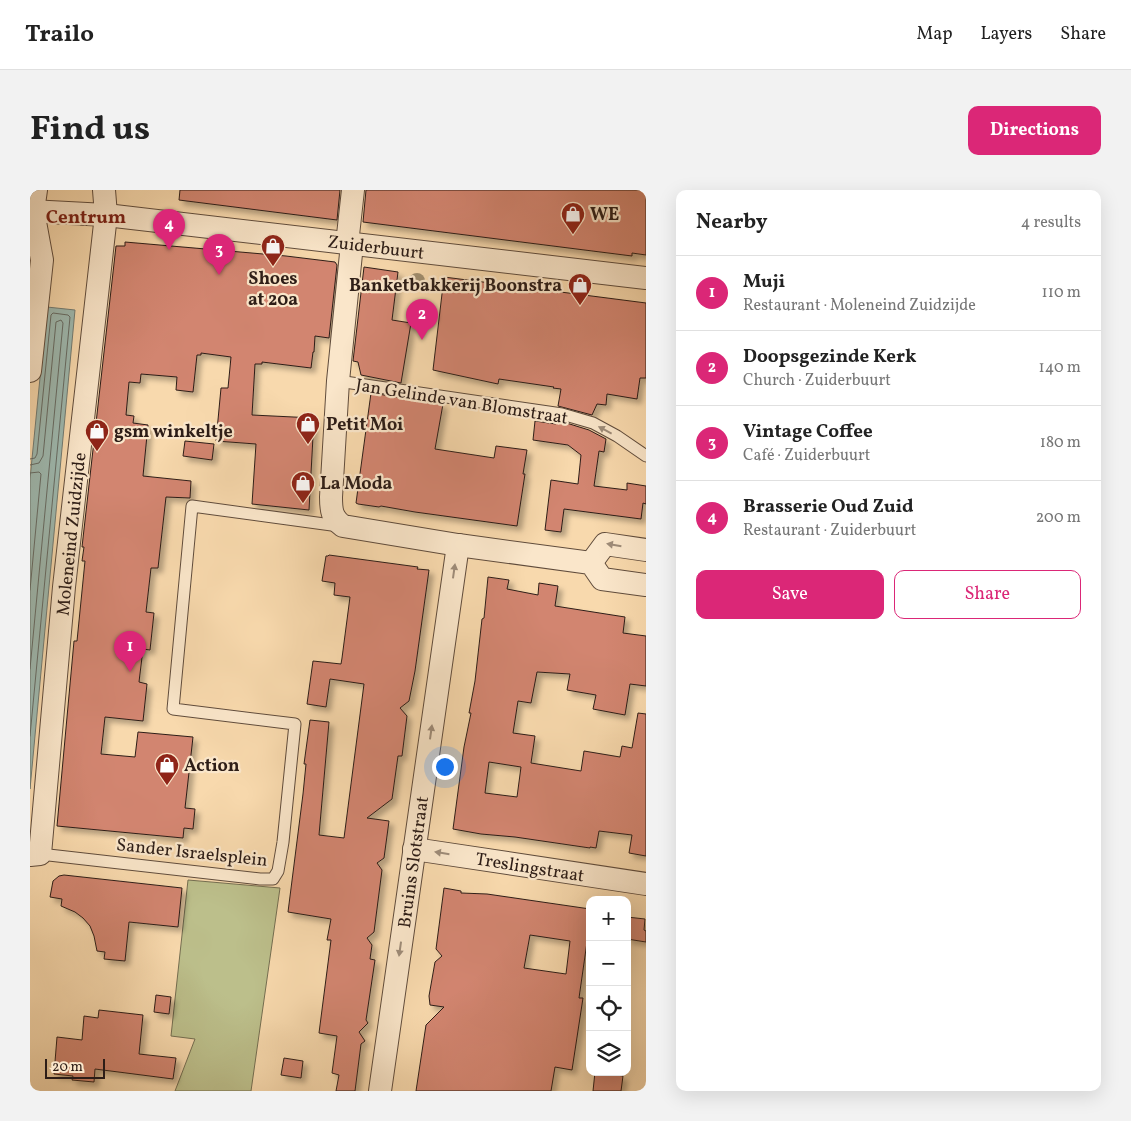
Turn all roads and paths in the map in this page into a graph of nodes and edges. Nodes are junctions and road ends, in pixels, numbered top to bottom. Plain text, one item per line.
1 (104, 190) edge
2 (353, 190) edge
3 (33, 204) edge
4 (106, 215) junction
5 (349, 244) junction
6 (646, 278) edge
7 (30, 371) edge
8 (338, 381) junction
9 (646, 456) edge
10 (343, 526) junction
11 (458, 545) junction
12 (646, 550) edge
13 (591, 562) junction
14 (646, 585) edge
15 (414, 849) junction
16 (35, 855) edge
17 (646, 884) edge
18 (380, 1091) edge

1 - 4 street, Moleneind Zuidzijde
2 - 5 street
3 - 4 street, Zuiderbuurt
3 - 7 street
4 - 5 street, Zuiderbuurt
4 - 16 street, Moleneind Zuidzijde
5 - 6 street, Zuiderbuurt
5 - 8 street
9 -> 8 lane, Jan Gelinde van Blomstraat
8 - 10 street, Jan Gelinde van Blomstraat
10 - 11 street
10 - 16 lane, Sander Israelsplein
11 - 13 street
15 -> 11 street, Bruins Slotstraat
12 -> 13 street
13 - 14 street
17 -> 15 street, Treslingstraat
15 -> 18 street, Bruins Slotstraat

